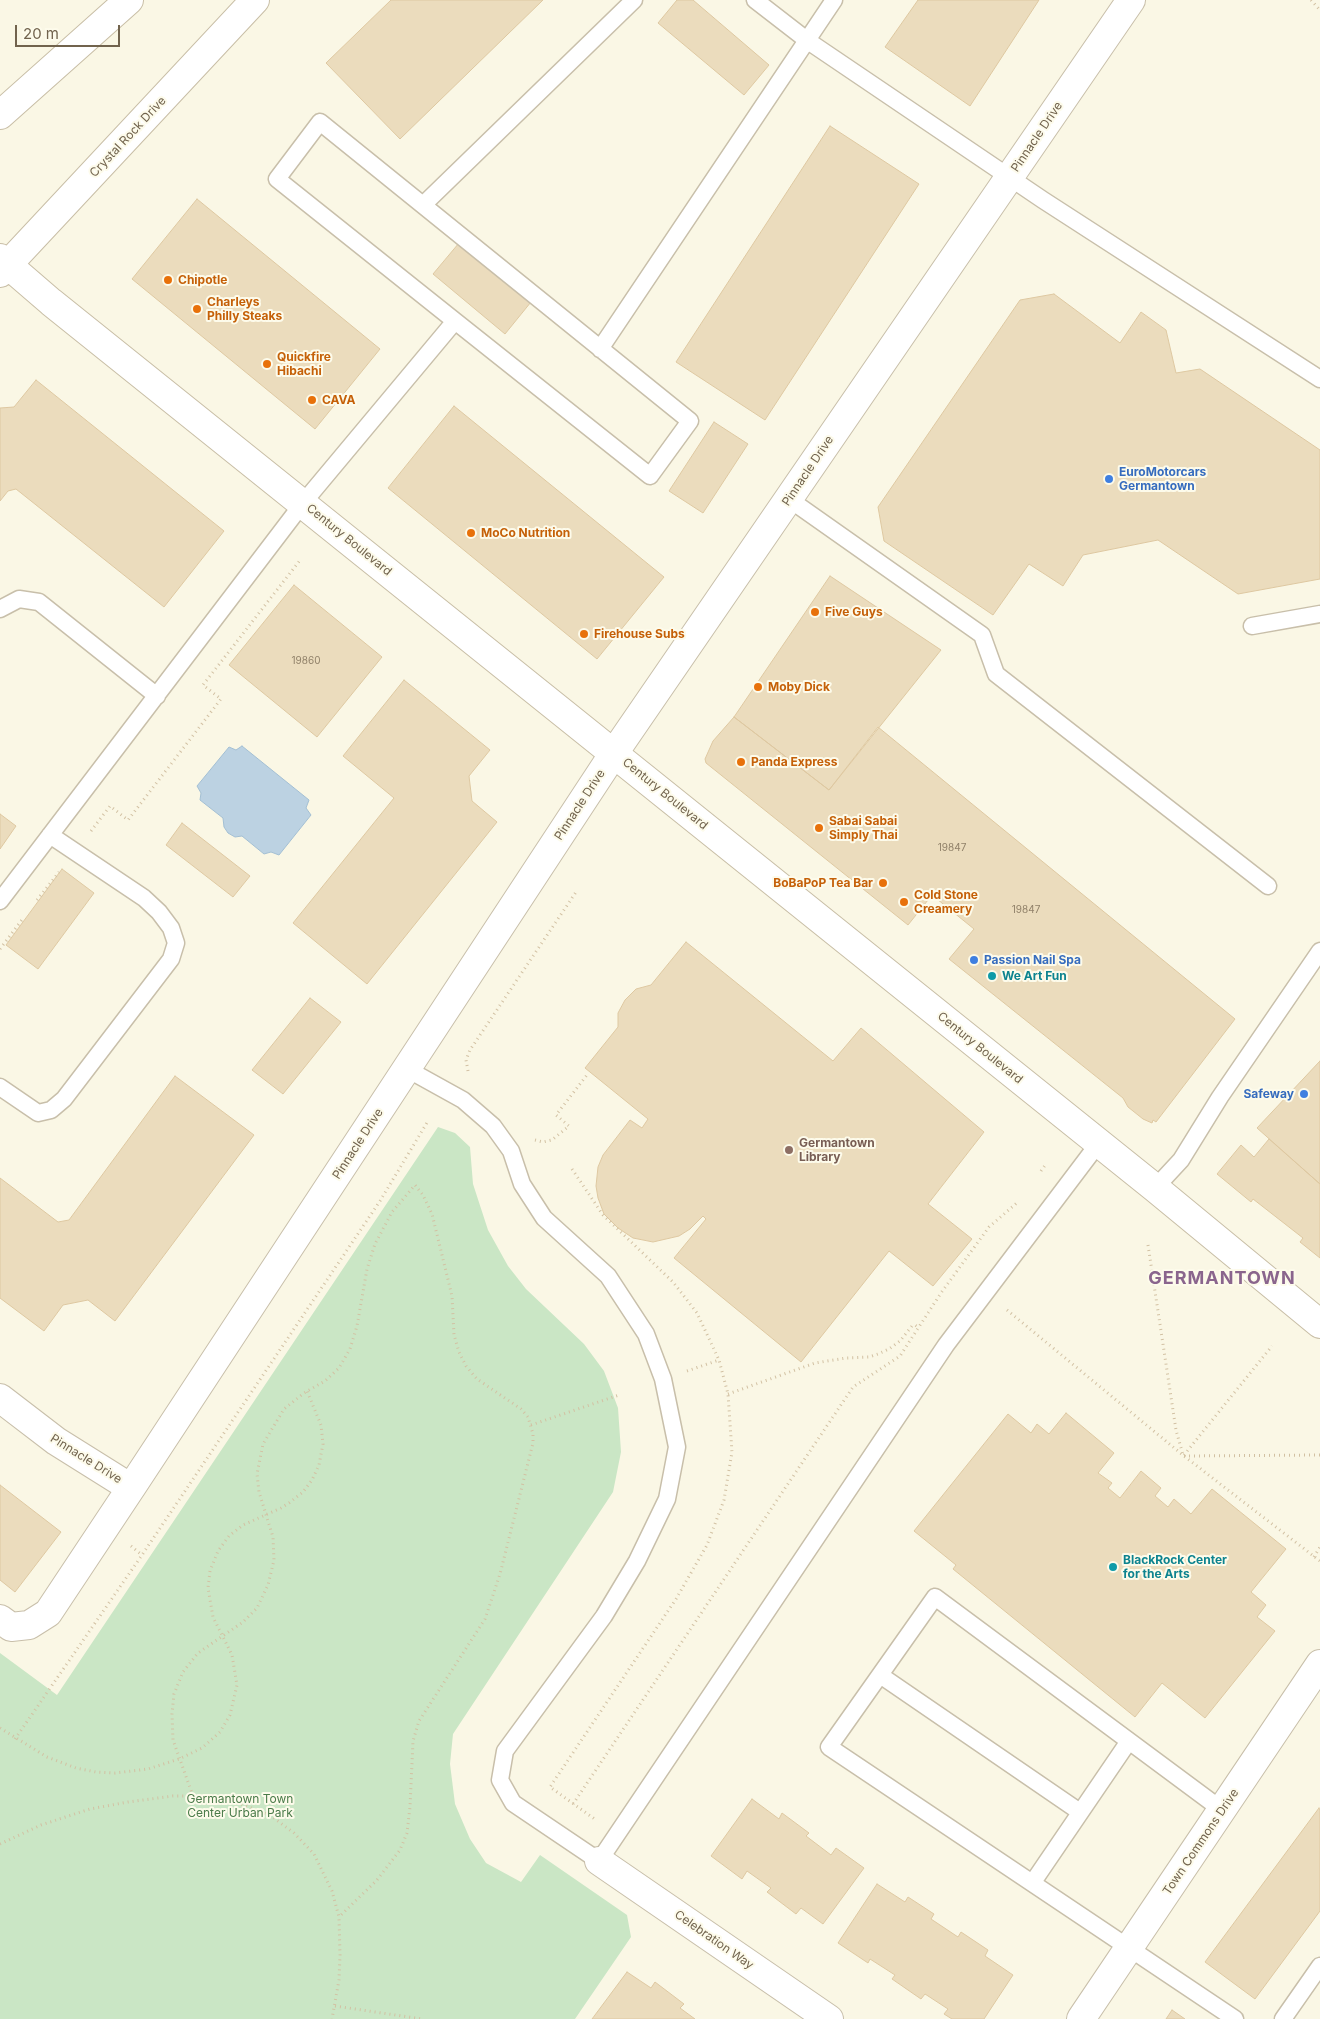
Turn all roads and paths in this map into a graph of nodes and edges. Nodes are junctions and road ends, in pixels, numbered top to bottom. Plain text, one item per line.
1 (129, 0) edge
2 (256, 0) edge
3 (634, 0) edge
4 (755, 0) edge
5 (834, 0) edge
6 (1131, 0) edge
7 (1311, 0) edge
8 (1320, 10) edge
9 (808, 41) junction
10 (0, 115) edge
11 (1009, 177) junction
12 (423, 205) junction
13 (2, 262) edge
14 (455, 321) junction
15 (600, 349) junction
16 (1320, 379) edge
17 (789, 499) junction
18 (303, 504) junction
19 (300, 558) dead end
20 (0, 609) edge
21 (1320, 614) edge
22 (1252, 626) dead end
23 (157, 696) junction
24 (614, 753) junction
25 (91, 832) dead end
26 (50, 835) junction
27 (1268, 886) dead end
28 (576, 892) dead end
29 (0, 901) edge
30 (1320, 951) edge
31 (407, 1069) junction
32 (587, 1075) dead end
33 (472, 1078) dead end
34 (0, 1087) edge
35 (428, 1121) dead end
36 (532, 1136) dead end
37 (1098, 1144) junction
38 (1046, 1164) dead end
39 (1041, 1172) dead end
40 (1155, 1188) junction
41 (1024, 1196) dead end
42 (1148, 1245) dead end
43 (1005, 1308) dead end
44 (1320, 1324) edge
45 (918, 1327) junction
46 (1272, 1346) dead end
47 (719, 1360) dead end
48 (686, 1371) dead end
49 (307, 1391) junction
50 (728, 1394) dead end
51 (619, 1395) dead end
52 (0, 1398) edge
53 (531, 1426) junction
54 (1320, 1455) edge
55 (1184, 1456) junction
56 (131, 1488) junction
57 (266, 1514) junction
58 (126, 1542) dead end
59 (1320, 1547) edge
60 (142, 1554) junction
61 (1314, 1557) junction
62 (1320, 1561) edge
63 (0, 1619) edge
64 (222, 1637) junction
65 (1320, 1664) edge
66 (880, 1675) junction
67 (0, 1728) edge
68 (15, 1739) junction
69 (1129, 1741) junction
70 (179, 1759) junction
71 (193, 1796) junction
72 (573, 1804) dead end
73 (1222, 1810) junction
74 (1080, 1812) junction
75 (0, 1844) edge
76 (599, 1860) junction
77 (1033, 1882) junction
78 (339, 1917) junction
79 (1130, 1947) junction
80 (1320, 1966) edge
81 (335, 2006) junction
82 (332, 2019) edge
83 (422, 2019) edge
84 (829, 2019) edge
85 (1080, 2019) edge
86 (1235, 2019) edge
87 (1283, 2019) edge

1 - 10 street
2 - 13 street, Crystal Rock Drive
3 - 12 lane
4 - 9 lane
5 - 9 lane
6 - 11 street, Pinnacle Drive
7 - 8 path
9 - 11 lane
9 - 15 lane
11 - 16 lane
11 - 17 street, Pinnacle Drive
12 - 14 lane
12 - 15 lane
13 - 18 street, Century Boulevard
14 - 15 lane
14 - 18 lane
17 - 24 street, Pinnacle Drive
17 - 27 lane
18 - 23 lane
18 - 24 street, Century Boulevard
19 - 25 path
20 - 23 lane
21 - 22 lane
23 - 26 lane
24 - 31 street, Pinnacle Drive
24 - 37 street, Century Boulevard
26 - 29 lane
26 - 34 lane
28 - 33 path
30 - 40 lane
31 - 56 street, Pinnacle Drive
31 - 76 lane
32 - 36 path
35 - 60 path
37 - 40 street, Century Boulevard
37 - 76 lane
38 - 39 path
40 - 44 street, Century Boulevard
41 - 45 path
42 - 55 path
43 - 55 path
45 - 50 path
45 - 72 path
46 - 55 path
47 - 48 path
49 - 53 path
49 - 57 path
49 - 57 path
51 - 53 path
52 - 56 street, Pinnacle Drive
53 - 78 path
54 - 55 path
55 - 61 path
56 - 63 street
57 - 64 path
57 - 64 path
58 - 60 path
59 - 61 path
60 - 68 path
61 - 62 path
64 - 70 path
64 - 70 path
65 - 73 street, Town Commons Drive
66 - 69 lane
66 - 74 lane
66 - 77 lane
67 - 68 path
68 - 70 path
69 - 73 lane
69 - 74 lane
70 - 71 path
71 - 75 path
71 - 78 path
73 - 79 street, Town Commons Drive
74 - 77 lane
76 - 84 street, Celebration Way
77 - 79 lane
78 - 81 path
79 - 85 street, Town Commons Drive
79 - 86 lane
80 - 87 lane
81 - 82 path
81 - 83 path

